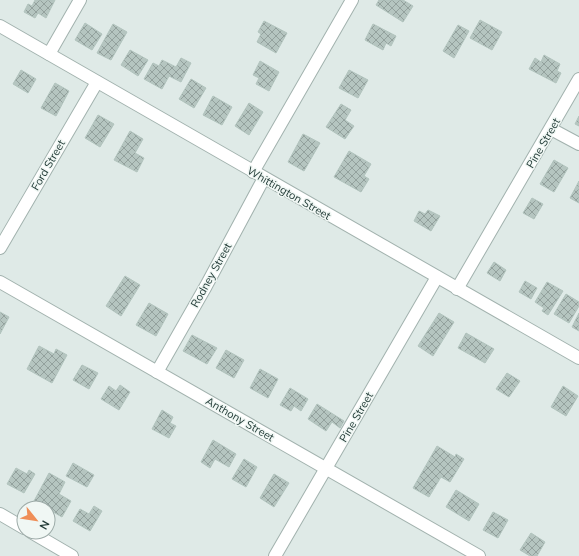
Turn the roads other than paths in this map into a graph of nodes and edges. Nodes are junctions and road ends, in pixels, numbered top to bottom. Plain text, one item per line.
1 (80, 0) edge
2 (352, 0) edge
3 (0, 26) edge
4 (49, 54) junction
5 (579, 79) edge
6 (96, 82) junction
7 (551, 129) junction
8 (579, 144) edge
9 (253, 172) junction
10 (264, 178) junction
11 (0, 248) edge
12 (437, 277) junction
13 (0, 282) edge
14 (457, 289) junction
15 (579, 358) edge
16 (157, 372) junction
17 (326, 468) junction
18 (0, 514) edge
19 (16, 523) edge
20 (45, 540) edge
21 (72, 556) edge
22 (275, 556) edge
23 (479, 556) edge

1 - 4 street
2 - 9 street
3 - 4 street, Whittington Street
4 - 6 street, Whittington Street
5 - 7 street, Pine Street
6 - 9 street, Whittington Street
6 - 11 street, Ford Street
7 - 8 street
7 - 14 street, Pine Street
9 - 10 street, Whittington Street
10 - 12 street, Whittington Street
10 - 16 street, Rodney Street
12 - 14 street, Whittington Street
12 - 17 street, Pine Street
13 - 16 street, Anthony Street
14 - 15 street, Whittington Street
16 - 17 street, Anthony Street
17 - 22 street, Pine Street
17 - 23 street, Anthony Street
18 - 19 street
20 - 21 street

